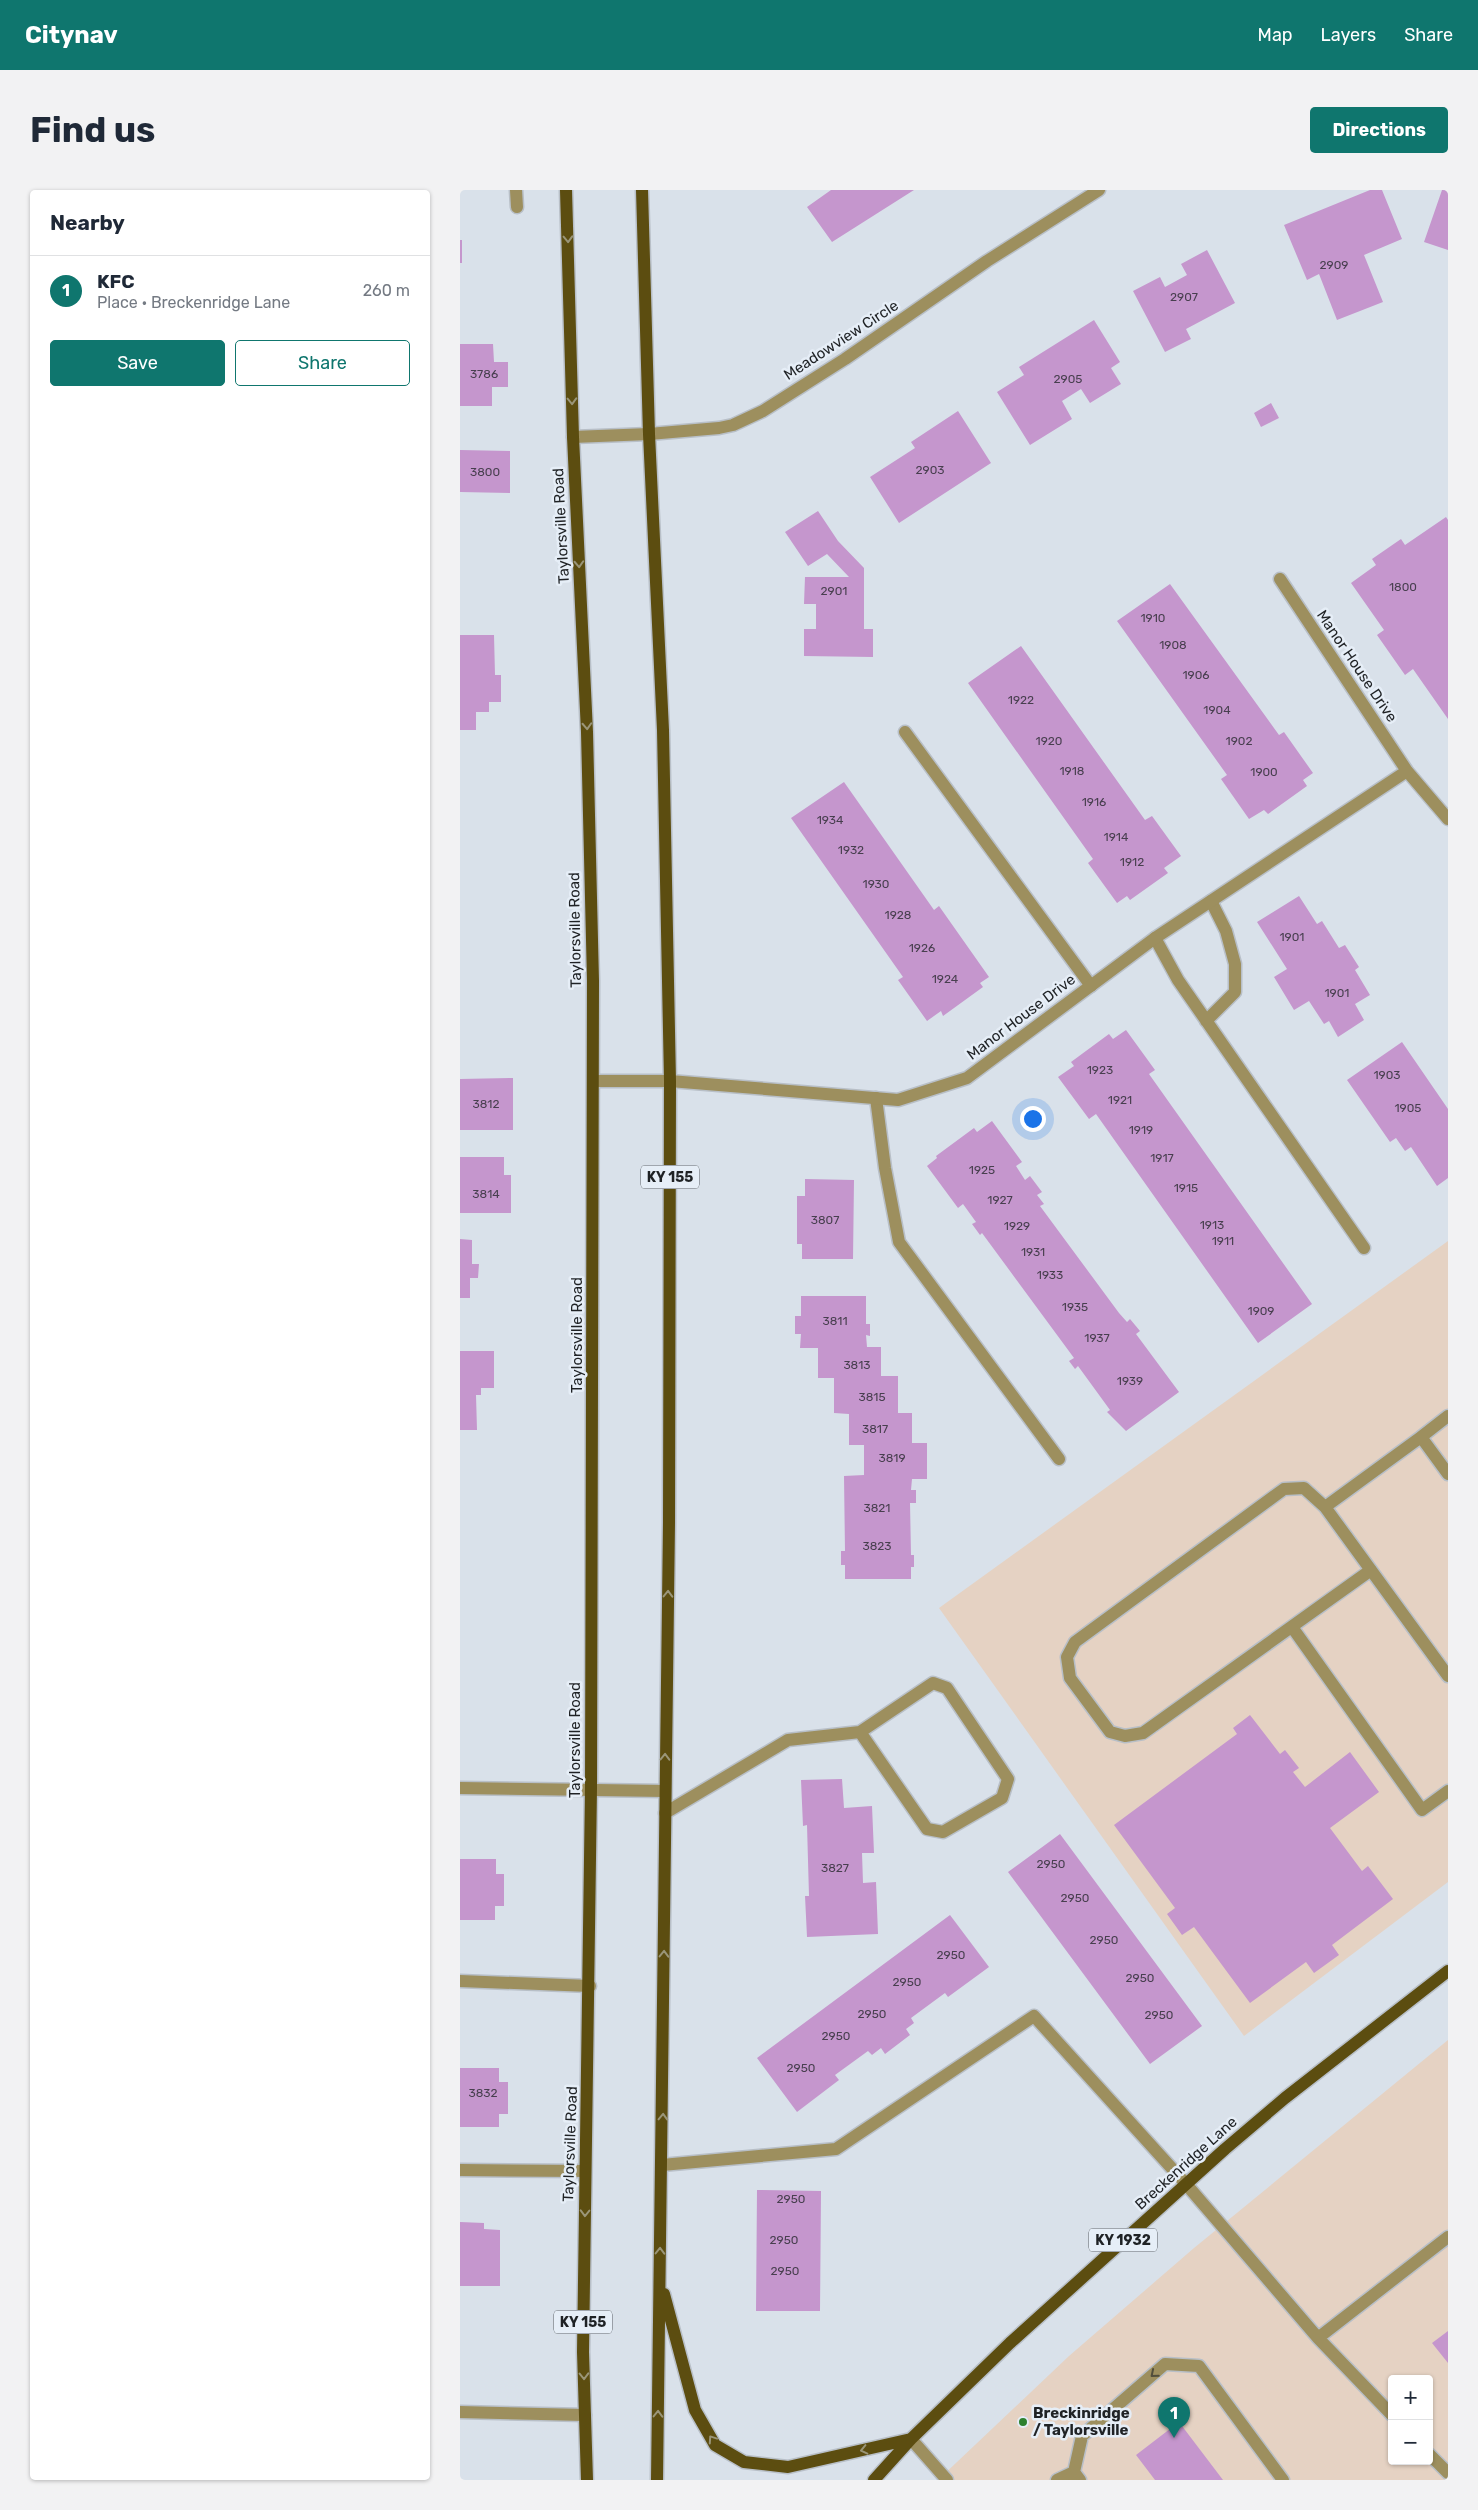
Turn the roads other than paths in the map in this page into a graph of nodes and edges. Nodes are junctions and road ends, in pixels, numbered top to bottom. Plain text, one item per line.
1 (516, 190) edge
2 (566, 190) edge
3 (642, 190) edge
4 (1099, 190) edge
5 (517, 207) dead end
6 (649, 434) junction
7 (573, 437) junction
8 (1280, 579) dead end
9 (905, 732) dead end
10 (1407, 771) junction
11 (1448, 819) edge
12 (1211, 901) junction
13 (1155, 938) junction
14 (1091, 986) junction
15 (1206, 1021) junction
16 (594, 1081) junction
17 (670, 1081) junction
18 (876, 1098) junction
19 (1364, 1248) dead end
20 (1448, 1416) edge
21 (1421, 1437) junction
22 (1058, 1459) dead end
23 (1448, 1474) edge
24 (1325, 1507) junction
25 (1371, 1570) junction
26 (1292, 1626) junction
27 (1446, 1670) edge
28 (860, 1732) junction
29 (460, 1788) edge
30 (591, 1788) junction
31 (665, 1791) junction
32 (1448, 1791) edge
33 (665, 1813) junction
34 (1448, 1971) edge
35 (460, 1981) edge
36 (590, 1986) junction
37 (662, 2165) junction
38 (460, 2170) edge
39 (585, 2172) junction
40 (1186, 2184) junction
41 (1448, 2237) edge
42 (660, 2279) junction
43 (1318, 2338) junction
44 (1388, 2411) edge
45 (460, 2412) edge
46 (584, 2416) junction
47 (911, 2439) junction
48 (1433, 2458) edge
49 (1448, 2473) edge
50 (1077, 2476) edge
51 (587, 2480) edge
52 (657, 2480) edge
53 (874, 2480) edge
54 (948, 2480) edge
55 (1057, 2480) edge
56 (1283, 2480) edge

1 - 5 street
2 -> 7 main road, Taylorsville Road / KY 155
3 - 6 main road, KY 155
4 - 6 street, Meadowview Circle
6 - 7 street, Meadowview Circle
6 - 17 main road, KY 155
7 -> 16 main road, Taylorsville Road / KY 155
8 - 10 street, Manor House Drive
9 - 14 street
10 - 11 street, Manor House Drive
10 - 12 street, Manor House Drive
12 - 13 street, Manor House Drive
12 - 15 street
13 - 14 street, Manor House Drive
13 - 15 street
14 - 18 street, Manor House Drive
15 - 19 street
16 - 17 street, Manor House Drive
16 - 30 main road, Taylorsville Road / KY 155
17 - 18 street, Manor House Drive
31 -> 17 main road, KY 155
18 - 22 street
20 - 21 street
21 - 23 street
21 - 24 street
24 - 25 street
24 - 26 street
25 - 26 street
25 - 27 street
26 - 32 street
28 - 28 street
28 - 33 street
29 - 30 street
30 - 31 street
30 - 36 main road, Taylorsville Road / KY 155
31 - 33 main road, KY 155
37 -> 33 main road, KY 155
34 - 40 main road, Breckenridge Lane / KY 1932
35 - 36 street
36 - 39 main road, Taylorsville Road / KY 155
37 - 40 street
42 -> 37 main road, KY 155
38 - 39 street
39 -> 46 main road, Taylorsville Road / KY 155
40 - 43 street
40 - 47 main road, Breckenridge Lane / KY 1932
41 - 43 street
47 -> 42 main road
52 -> 42 main road, KY 155
43 - 44 street
45 - 46 street
46 - 51 main road, Taylorsville Road / KY 155
47 - 53 main road, Breckenridge Lane / KY 1932
47 - 54 street
48 - 49 street
50 - 55 street
56 -> 50 street

